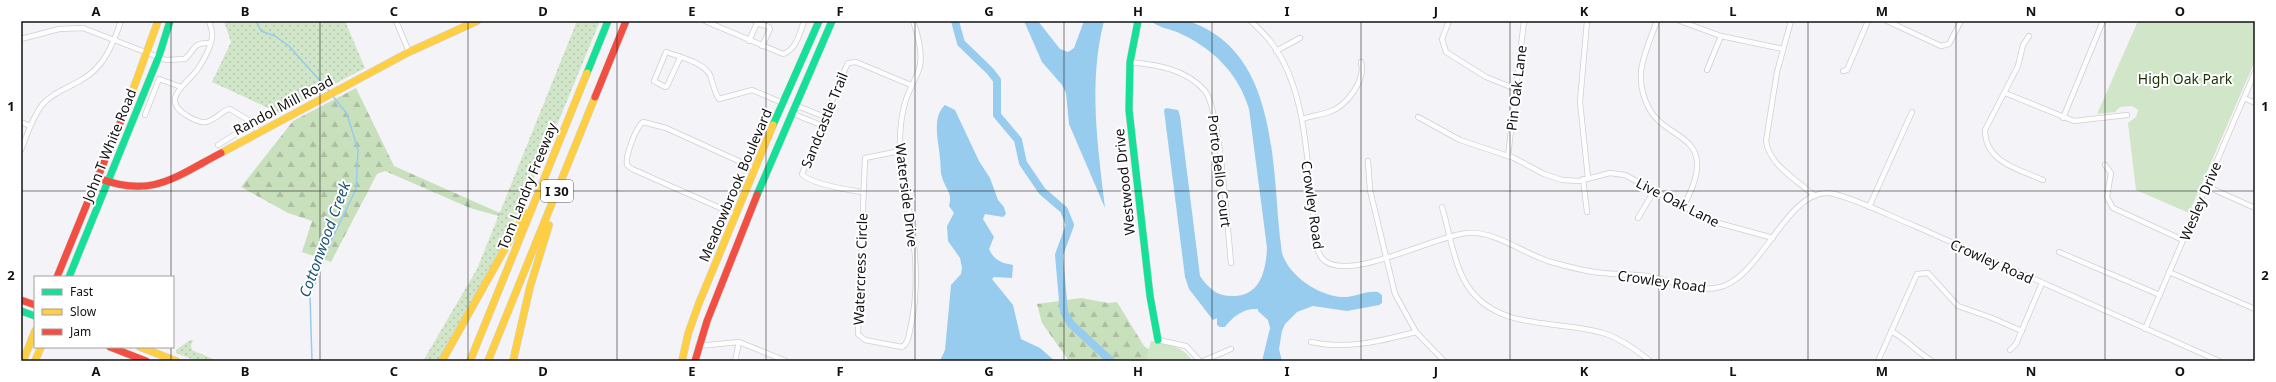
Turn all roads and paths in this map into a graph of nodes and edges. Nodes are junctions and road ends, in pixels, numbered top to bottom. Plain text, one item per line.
1 (122, 21) edge
2 (158, 21) edge
3 (170, 21) edge
4 (209, 21) edge
5 (396, 21) edge
6 (477, 21) edge
7 (608, 21) edge
8 (626, 21) edge
9 (705, 21) edge
10 (804, 21) edge
11 (820, 21) edge
12 (832, 21) edge
13 (913, 21) edge
14 (1138, 21) edge
15 (1251, 21) edge
16 (1449, 21) edge
17 (1524, 21) edge
18 (1587, 21) edge
19 (1657, 21) edge
20 (1680, 21) edge
21 (1791, 21) edge
22 (1868, 21) edge
23 (1887, 21) edge
24 (1961, 21) edge
25 (2103, 21) edge
26 (1721, 36) junction
27 (2029, 36) dead end
28 (1300, 38) dead end
29 (21, 39) edge
30 (115, 40) junction
31 (750, 41) junction
32 (210, 42) junction
33 (762, 46) junction
34 (1783, 49) junction
35 (1276, 51) junction
36 (147, 52) junction
37 (409, 52) junction
38 (159, 56) junction
39 (680, 58) junction
40 (1130, 62) junction
41 (1361, 62) dead end
42 (1707, 70) dead end
43 (1843, 71) dead end
44 (2255, 72) edge
45 (911, 85) junction
46 (181, 86) junction
47 (1516, 89) junction
48 (2005, 93) junction
49 (2244, 98) junction
50 (783, 103) junction
51 (2255, 103) edge
52 (794, 109) junction
53 (1912, 112) dead end
54 (145, 115) dead end
55 (2127, 115) dead end
56 (825, 117) junction
57 (1418, 117) dead end
58 (1302, 118) junction
59 (2063, 118) junction
60 (21, 122) edge
61 (253, 123) junction
62 (821, 125) junction
63 (30, 126) junction
64 (260, 133) junction
65 (218, 146) dead end
66 (21, 150) edge
67 (900, 151) junction
68 (1508, 156) junction
69 (1368, 160) dead end
70 (2105, 165) dead end
71 (754, 168) junction
72 (547, 174) junction
73 (98, 178) junction
74 (1586, 178) junction
75 (2043, 180) dead end
76 (561, 181) junction
77 (108, 182) junction
78 (2206, 186) junction
79 (1654, 190) junction
80 (862, 192) junction
81 (1815, 196) junction
82 (1684, 206) junction
83 (1442, 207) dead end
84 (1869, 207) junction
85 (2255, 208) edge
86 (1587, 212) dead end
87 (736, 215) junction
88 (1638, 218) dead end
89 (747, 219) junction
90 (1450, 236) junction
91 (1773, 238) junction
92 (2183, 240) junction
93 (2059, 252) dead end
94 (1385, 259) junction
95 (1231, 263) dead end
96 (2169, 272) junction
97 (58, 276) edge
98 (69, 276) edge
99 (2042, 283) junction
100 (2160, 295) junction
101 (21, 300) edge
102 (34, 305) edge
103 (2255, 309) edge
104 (21, 311) edge
105 (34, 316) edge
106 (2145, 329) junction
107 (1891, 331) junction
108 (2022, 331) junction
109 (1416, 332) junction
110 (34, 334) edge
111 (1158, 340) joint
112 (738, 342) junction
113 (1311, 342) dead end
114 (686, 344) junction
115 (698, 346) junction
116 (904, 347) joint
117 (41, 348) edge
118 (113, 348) edge
119 (142, 348) edge
120 (1231, 349) dead end
121 (2010, 350) dead end
122 (167, 359) edge
123 (23, 361) edge
124 (35, 361) edge
125 (146, 361) edge
126 (176, 361) edge
127 (442, 361) edge
128 (470, 361) edge
129 (488, 361) edge
130 (513, 361) edge
131 (682, 361) edge
132 (695, 361) edge
133 (735, 361) edge
134 (786, 361) edge
135 (1200, 361) edge
136 (1203, 361) edge
137 (1444, 361) edge
138 (1650, 361) edge
139 (1878, 361) edge
140 (1932, 361) edge
141 (2219, 361) edge

1 - 30 street
2 - 36 main road, John T White Road
3 - 38 main road, John T White Road
4 - 32 street
5 - 37 street
6 - 37 main road, Randol Mill Road
7 - 72 main road, Tom Landry Freeway / I 30
8 - 76 main road, Tom Landry Freeway / I 30
9 - 31 street
10 - 33 street
11 - 50 main road, Meadowbrook Boulevard
12 - 52 main road, Meadowbrook Boulevard
13 - 45 street, Waterside Drive
14 - 40 main road, Westwood Drive
15 - 35 street, Crowley Road
16 - 47 street
17 - 47 street, Pin Oak Lane
18 - 74 street
19 - 82 street
20 - 26 street
21 - 34 street
22 - 43 street
23 - 24 street
25 - 59 street
26 - 34 street
26 - 42 street
27 - 48 street
28 - 35 street
29 - 30 street
30 - 36 street
30 - 63 street
31 - 33 street
31 - 33 street
32 - 38 street
32 - 46 street
34 - 81 street
35 - 58 street, Crowley Road
36 - 38 street
36 - 73 main road, John T White Road
37 - 64 main road, Randol Mill Road
38 - 77 main road, John T White Road
39 - 39 street
39 - 50 street
40 - 95 street, Porto Bello Court
40 - 111 main road, Westwood Drive
41 - 58 street
44 - 49 street, Wesley Drive
45 - 56 street, Sandcastle Trail
45 - 67 street, Waterside Drive
46 - 54 street
46 - 61 street
47 - 68 street, Pin Oak Lane
48 - 59 street
48 - 75 street
49 - 51 street
49 - 78 street, Wesley Drive
50 - 52 main road
50 - 71 main road, Meadowbrook Boulevard
52 - 56 street
52 - 62 street
52 - 89 main road, Meadowbrook Boulevard
53 - 84 street
55 - 59 street
56 - 62 street, Sandcastle Trail
57 - 68 street, Live Oak Lane
58 - 94 street, Crowley Road
60 - 63 street
61 - 64 street
61 - 65 street
62 - 80 street, Sandcastle Trail
63 - 66 street
64 - 77 main road, Randol Mill Road
67 - 80 street, Watercress Circle
67 - 116 street, Waterside Drive
68 - 74 street, Live Oak Lane
69 - 94 street
70 - 92 street
71 - 87 main road, Meadowbrook Boulevard
71 - 87 street
72 - 127 main road
72 - 128 main road, Tom Landry Freeway / I 30
73 - 77 main road, Randol Mill Road
73 - 97 main road, John T White Road
74 - 79 street, Live Oak Lane
74 - 86 street
76 - 129 main road, Tom Landry Freeway / I 30
76 - 130 main road
77 - 98 main road, John T White Road
78 - 85 street
78 - 92 street, Wesley Drive
79 - 82 street, Live Oak Lane
79 - 88 street
80 - 116 street, Watercress Circle
81 - 84 street, Crowley Road
81 - 91 street, Crowley Road
82 - 91 street, Live Oak Lane
83 - 90 street
84 - 99 street, Crowley Road
87 - 89 main road
87 - 114 main road, Meadowbrook Boulevard
89 - 115 main road, Meadowbrook Boulevard
90 - 91 street, Crowley Road
90 - 94 street, Crowley Road
90 - 138 street
92 - 96 street, Wesley Drive
93 - 100 street
94 - 109 street
96 - 100 street, Wesley Drive
96 - 103 street
99 - 106 street, Crowley Road
99 - 108 street
100 - 106 street, Wesley Drive
101 - 102 main road
104 - 105 main road
106 - 141 street, Crowley Road
107 - 108 street
107 - 139 street
107 - 140 street
108 - 121 street
109 - 113 street
109 - 137 street
110 - 123 main road
111 - 135 street
112 - 115 street
112 - 133 street
112 - 134 street
114 - 115 main road
114 - 131 main road, Meadowbrook Boulevard
115 - 132 main road, Meadowbrook Boulevard
117 - 124 main road
118 - 125 main road
119 - 122 main road
120 - 136 street
122 - 126 main road

